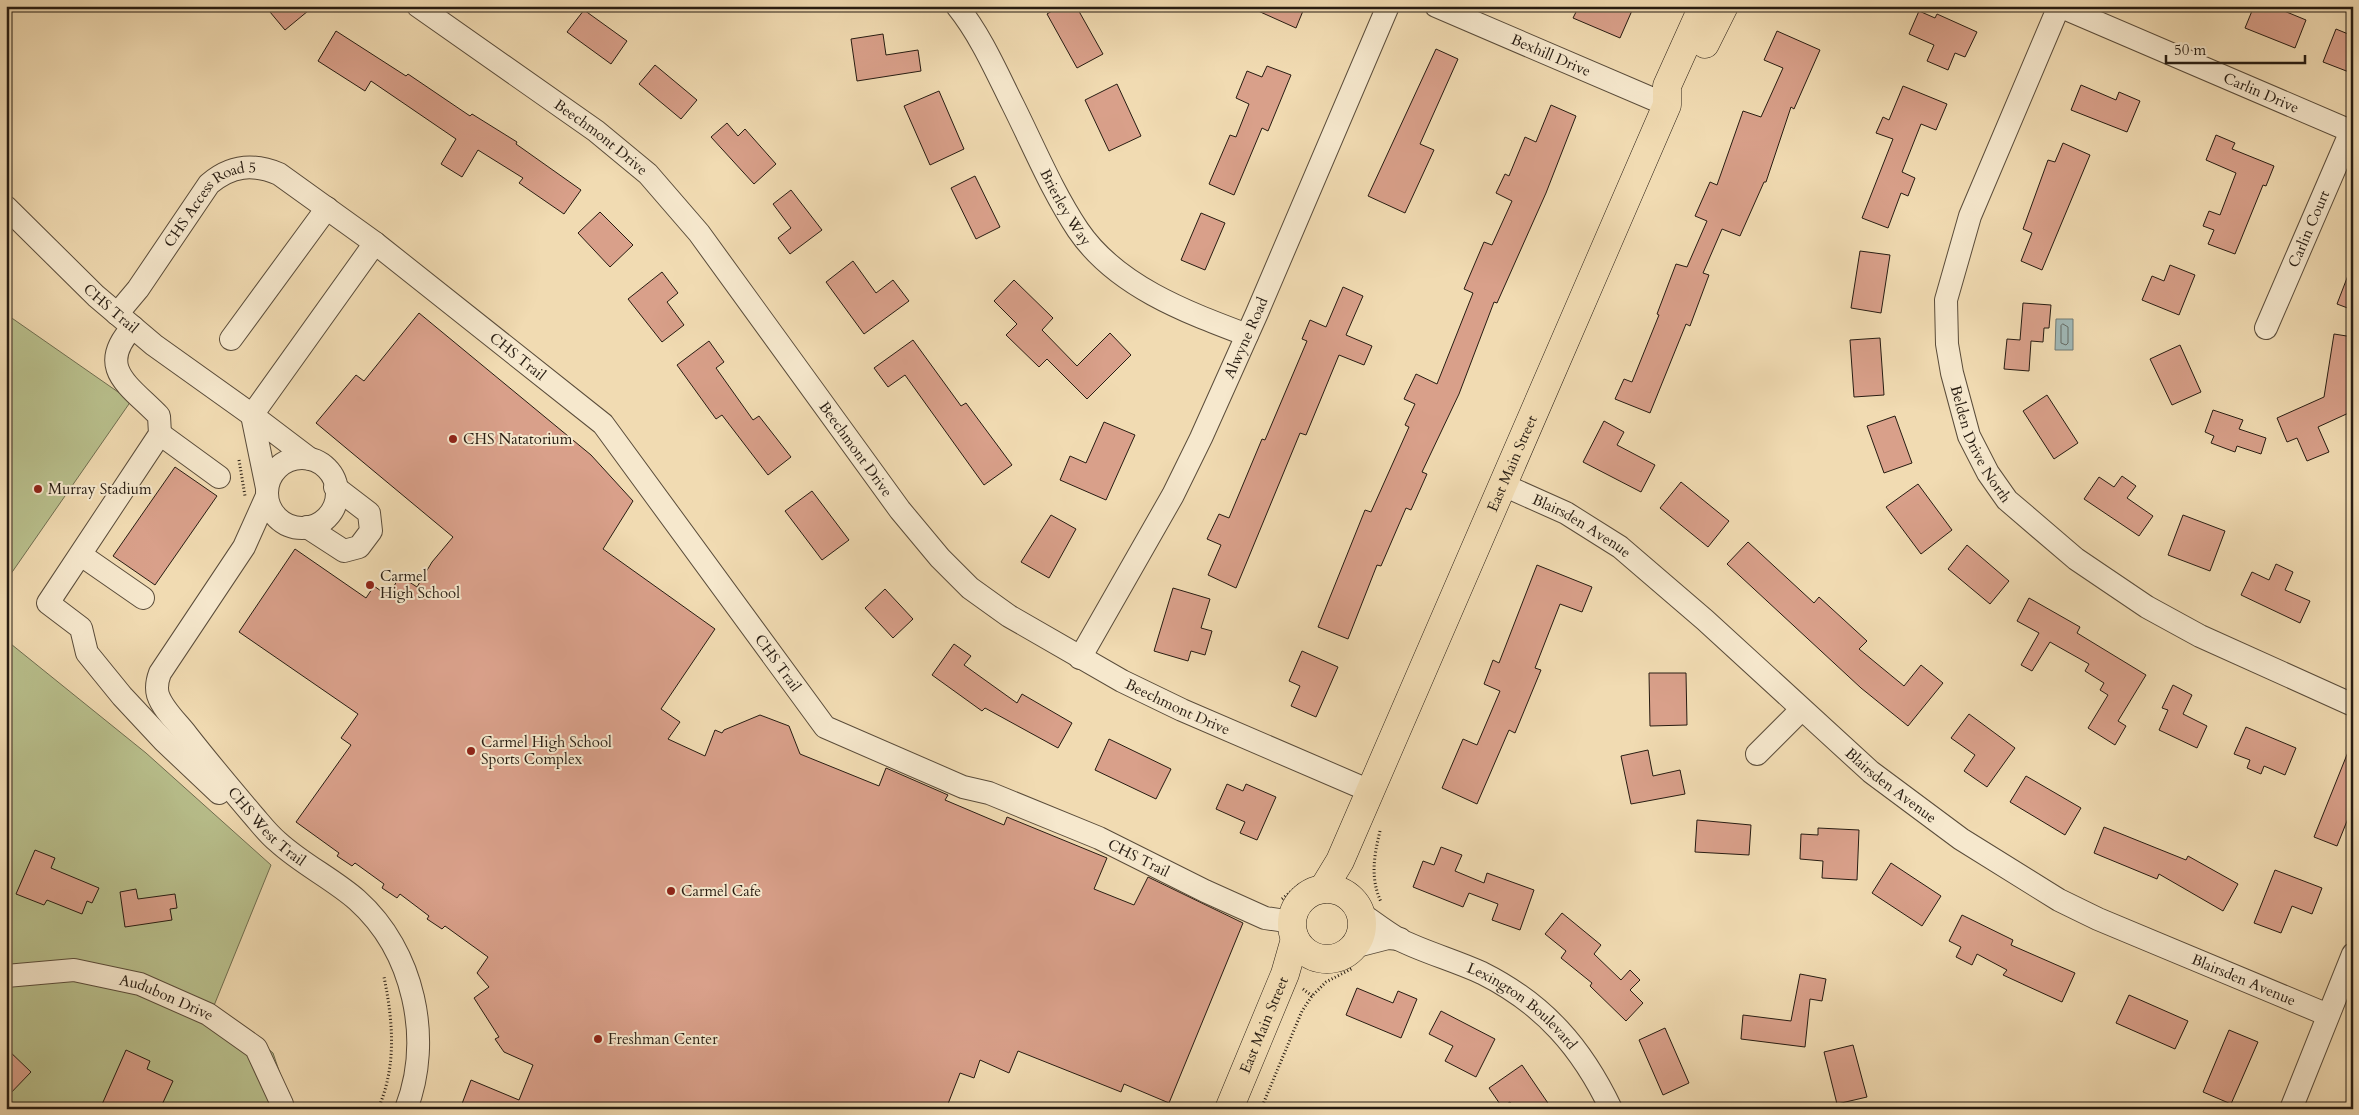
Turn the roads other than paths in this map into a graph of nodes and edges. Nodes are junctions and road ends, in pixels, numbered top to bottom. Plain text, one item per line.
1 (418, 6) edge
2 (957, 6) edge
3 (1388, 6) edge
4 (1436, 6) edge
5 (1703, 6) edge
6 (1724, 6) edge
7 (2059, 6) edge
8 (1667, 105) junction
9 (2352, 131) edge
10 (6, 206) edge
11 (327, 208) junction
12 (375, 242) junction
13 (125, 320) junction
14 (2266, 328) dead end
15 (1247, 335) junction
16 (231, 339) dead end
17 (252, 415) junction
18 (160, 434) junction
19 (310, 459) junction
20 (219, 477) dead end
21 (1501, 484) junction
22 (335, 487) junction
23 (260, 495) junction
24 (297, 526) junction
25 (244, 546) junction
26 (81, 555) junction
27 (143, 598) dead end
28 (1080, 658) junction
29 (2353, 705) edge
30 (1801, 710) junction
31 (1757, 754) dead end
32 (1370, 792) junction
33 (246, 807) junction
34 (1369, 823) junction
35 (1315, 884) junction
36 (1356, 907) junction
37 (1288, 920) junction
38 (1400, 939) junction
39 (2353, 954) edge
40 (1355, 957) junction
41 (1321, 959) junction
42 (6, 976) edge
43 (2328, 1015) junction
44 (282, 1106) edge
45 (406, 1109) edge
46 (1229, 1109) edge
47 (1243, 1109) edge
48 (1611, 1109) edge
49 (2291, 1109) edge

1 - 28 street, Beechmont Drive
2 - 15 street, Brierley Way
3 - 15 street, Alwyne Road
4 - 8 street, Bexhill Drive
5 - 8 main road, East Main Street
6 - 8 main road, East Main Street
7 - 9 street, Carlin Drive
7 - 29 street, Belden Drive North
8 - 21 main road, East Main Street
9 - 14 street, Carlin Court
10 - 13 street, CHS Trail
11 - 12 street, CHS Access Road 5
11 - 13 street, CHS Access Road 5
11 - 16 street
12 - 17 street
12 - 37 street, CHS Trail
13 - 17 street, CHS Trail
13 - 18 street, CHS Access Road 5
15 - 28 street, Alwyne Road
17 - 19 street, CHS Trail
17 - 23 street
18 - 20 street
18 - 26 street
19 - 22 street
19 - 23 street
21 - 30 street, Blairsden Avenue
21 - 32 main road, East Main Street
22 - 24 street
22 - 24 street
23 - 24 street
23 - 25 street, CHS West Trail
24 - 25 street, CHS West Trail
25 - 33 street, CHS West Trail
26 - 27 street
26 - 33 street
28 - 32 street, Beechmont Drive
30 - 31 street
30 - 43 street, Blairsden Avenue
32 - 34 main road, East Main Street
33 - 45 street, CHS West Trail
34 - 35 main road, East Main Street
34 - 36 main road, East Main Street
35 - 36 main road
35 - 37 main road
36 - 38 street, Lexington Boulevard
36 - 40 main road
37 - 41 main road
37 - 46 main road, East Main Street
38 - 40 street, Lexington Boulevard
38 - 48 street, Lexington Boulevard
39 - 43 street
40 - 41 main road
41 - 47 main road, East Main Street
42 - 44 street, Audubon Drive
43 - 49 street

